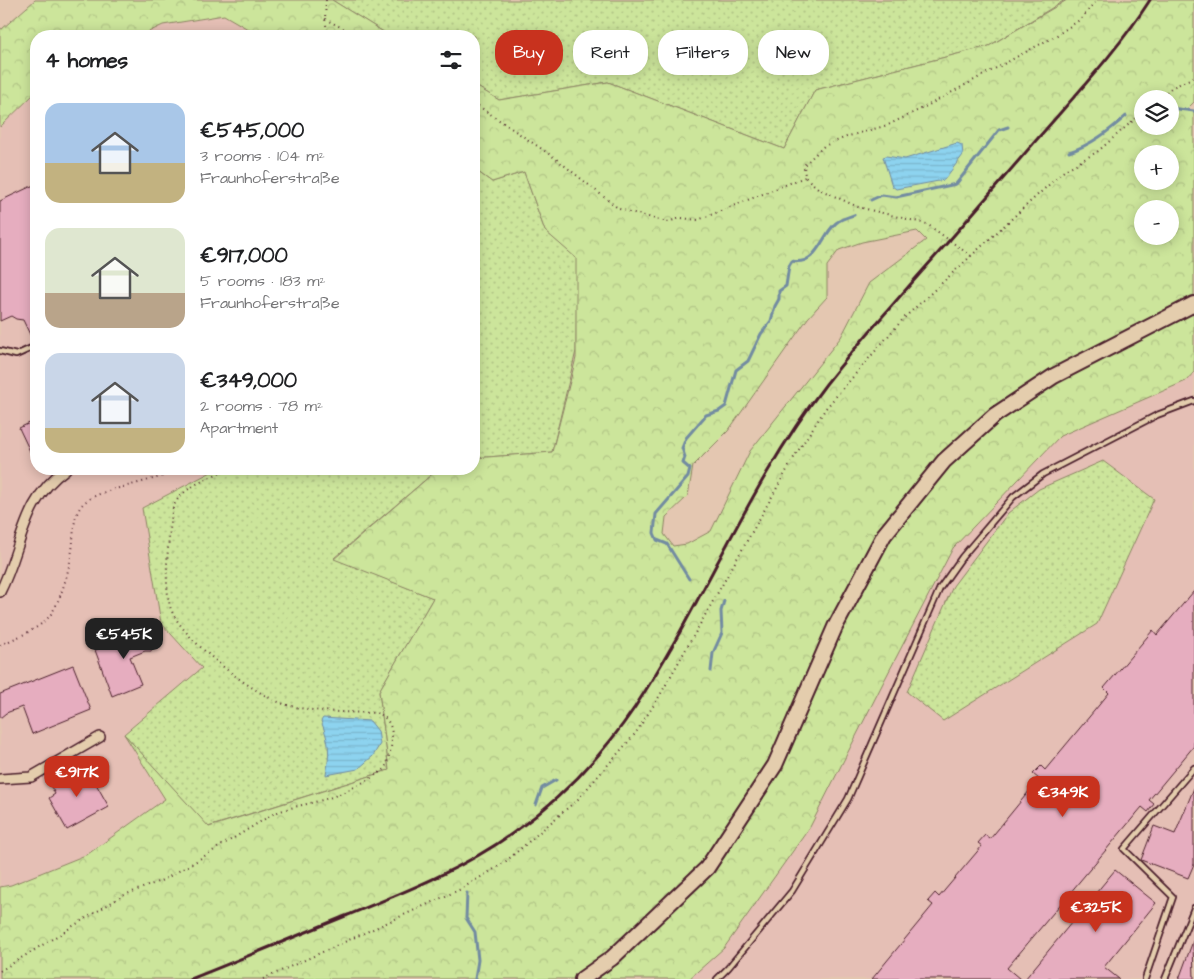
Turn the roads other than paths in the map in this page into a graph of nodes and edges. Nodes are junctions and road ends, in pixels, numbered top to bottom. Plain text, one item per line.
1 (1194, 304) edge
2 (30, 349) edge
3 (0, 351) edge
4 (1194, 401) edge
5 (57, 475) edge
6 (0, 592) edge
7 (100, 737) dead end
8 (1194, 768) edge
9 (0, 779) edge
10 (1194, 908) edge
11 (582, 979) edge
12 (717, 979) edge
13 (1145, 979) edge
14 (1165, 979) edge

1 - 11 main road
2 - 3 lane
4 - 12 lane
5 - 6 street
7 - 9 street
8 - 13 lane
10 - 14 lane

